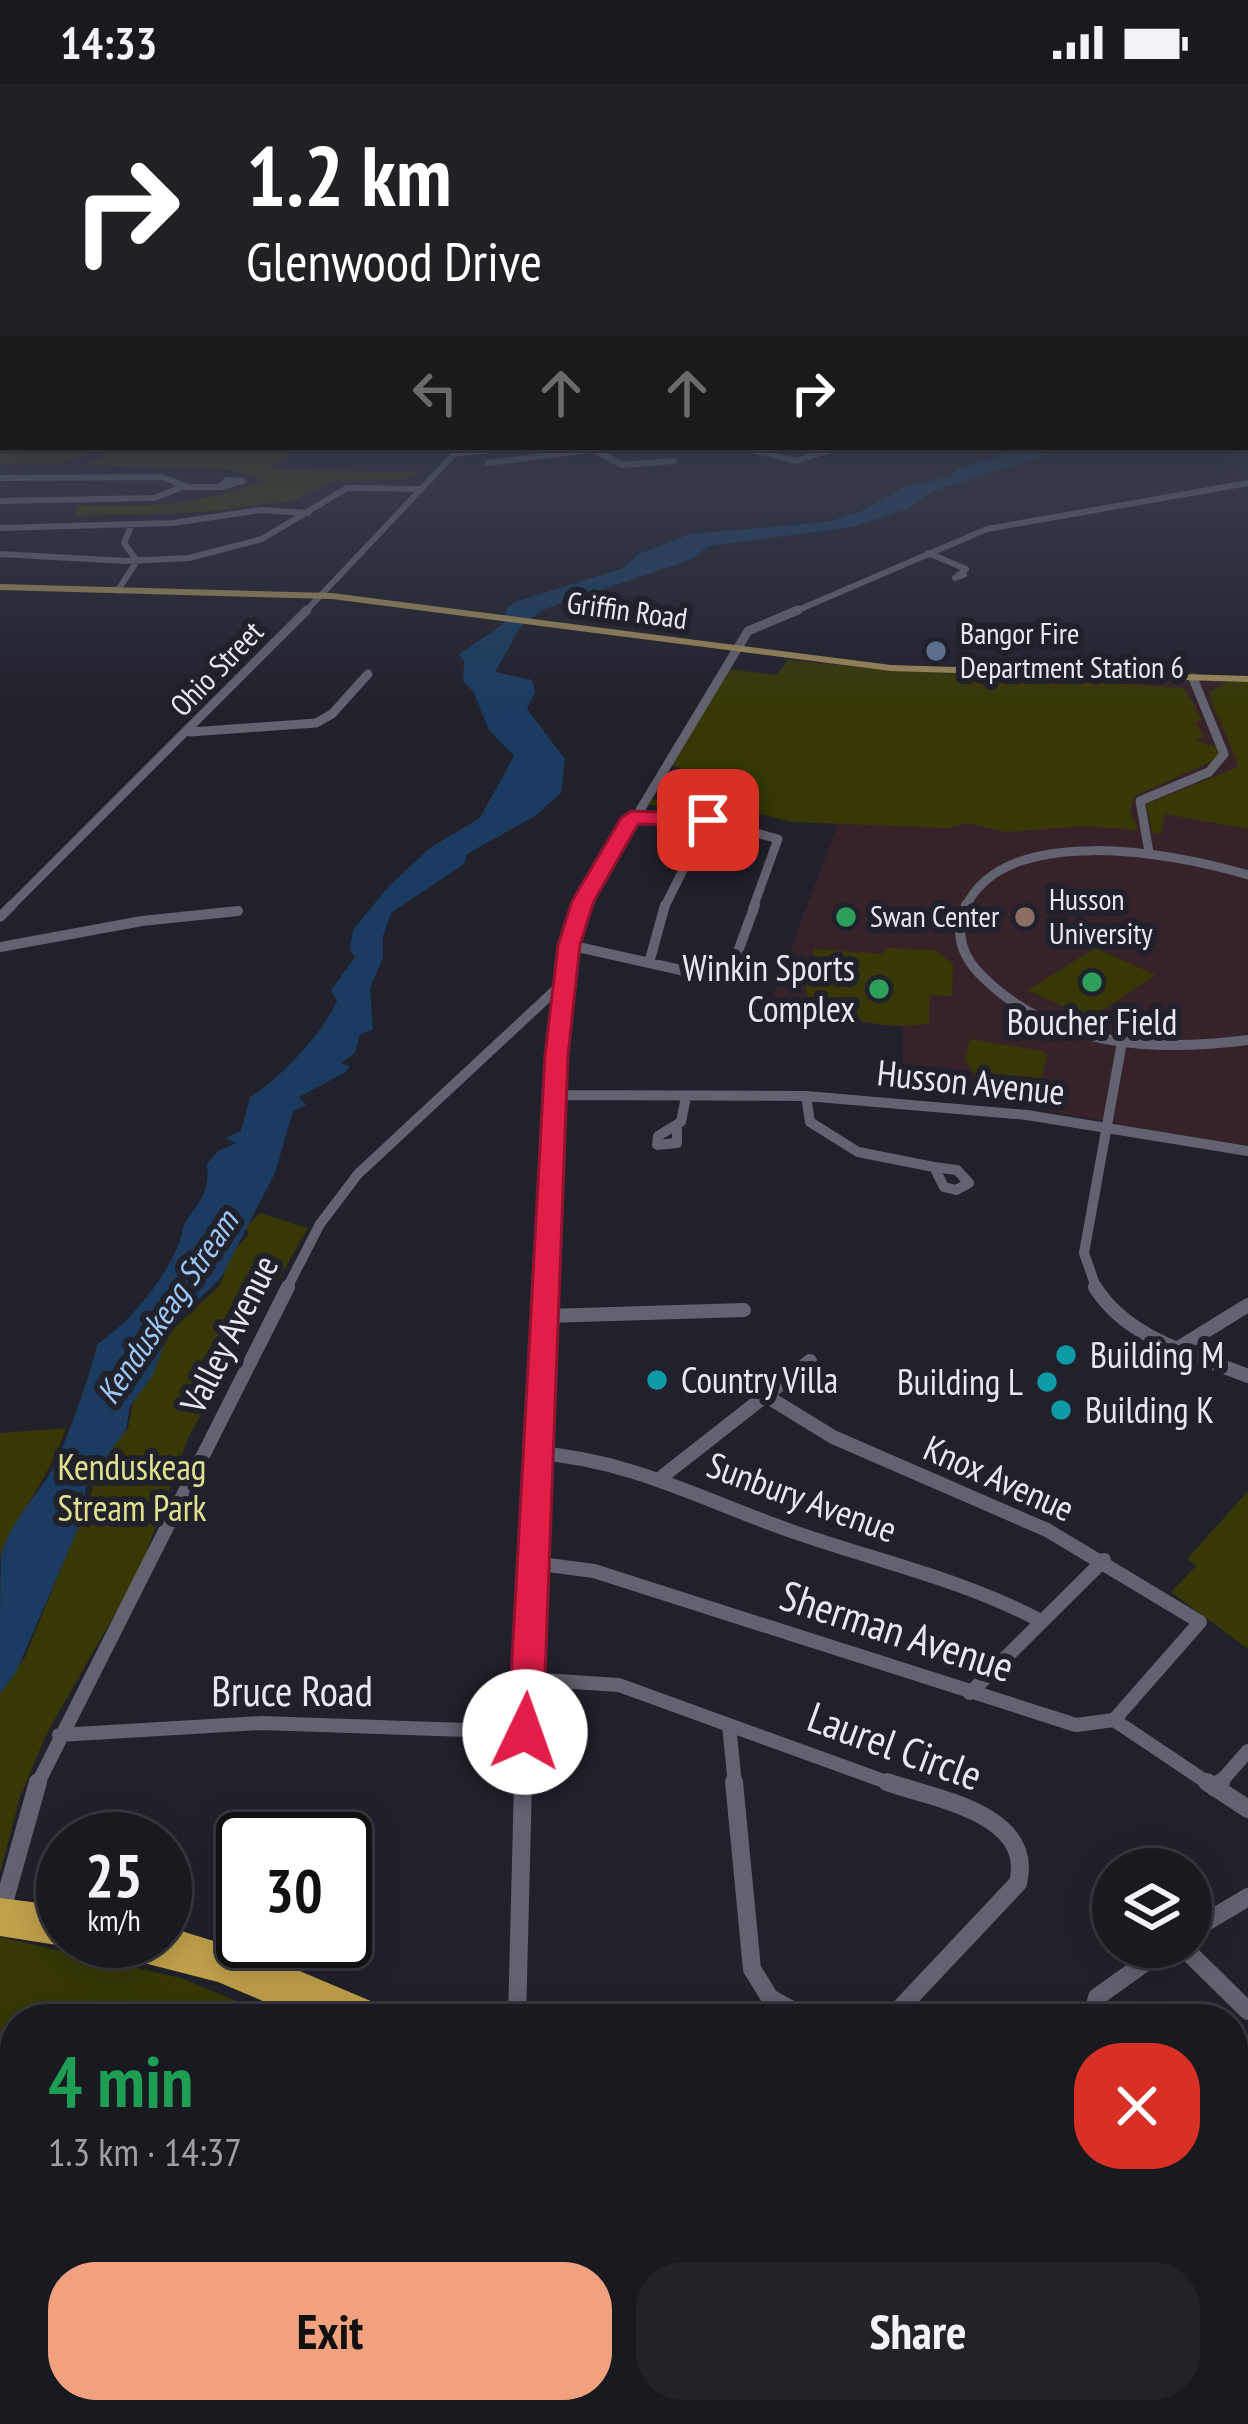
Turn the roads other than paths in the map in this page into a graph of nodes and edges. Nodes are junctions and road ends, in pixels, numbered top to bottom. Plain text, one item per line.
1 (167, 493) edge
2 (340, 493) edge
3 (418, 493) edge
4 (1187, 493) edge
5 (0, 501) edge
6 (308, 512) junction
7 (132, 524) junction
8 (0, 527) edge
9 (927, 553) junction
10 (0, 554) edge
11 (137, 561) junction
12 (964, 574) dead end
13 (0, 587) edge
14 (118, 590) junction
15 (322, 596) junction
16 (733, 650) junction
17 (368, 674) dead end
18 (1248, 679) edge
19 (1192, 682) junction
20 (190, 731) junction
21 (631, 818) junction
22 (708, 820) junction
23 (1149, 852) junction
24 (1248, 875) edge
25 (238, 911) dead end
26 (0, 917) edge
27 (569, 945) junction
28 (0, 946) edge
29 (649, 964) junction
30 (562, 984) junction
31 (1248, 1035) edge
32 (1122, 1042) junction
33 (556, 1095) junction
34 (686, 1096) junction
35 (806, 1096) junction
36 (1106, 1127) junction
37 (677, 1130) dead end
38 (1248, 1151) edge
39 (934, 1167) dead end
40 (1248, 1305) edge
41 (744, 1310) dead end
42 (547, 1316) junction
43 (1180, 1347) junction
44 (810, 1361) dead end
45 (1248, 1376) edge
46 (768, 1396) junction
47 (538, 1453) junction
48 (663, 1476) junction
49 (1103, 1560) junction
50 (533, 1563) junction
51 (1039, 1620) junction
52 (528, 1679) junction
53 (970, 1693) junction
54 (1114, 1720) junction
55 (729, 1725) junction
56 (525, 1732) junction
57 (58, 1735) junction
58 (1248, 1750) edge
59 (1215, 1788) junction
60 (1248, 1809) edge
61 (1248, 1897) edge
62 (0, 1917) edge
63 (1212, 1918) edge
64 (36, 1920) edge
65 (32, 1921) junction
66 (36, 1923) edge
67 (192, 1946) edge
68 (192, 1964) edge
69 (1138, 1968) edge
70 (1204, 1968) edge
71 (301, 2004) edge
72 (348, 2004) edge
73 (517, 2004) edge
74 (781, 2004) edge
75 (904, 2004) edge
76 (1095, 2004) edge
77 (1241, 2004) edge

1 - 5 street
2 - 6 street
3 - 15 street, Ohio Street
4 - 9 street
6 - 7 street
6 - 11 street
7 - 8 street
7 - 11 street
9 - 12 street
9 - 16 street
10 - 11 street
11 - 14 street
13 - 14 main road, Griffin Road
14 - 15 main road, Griffin Road
15 - 16 main road, Griffin Road
15 - 20 street, Ohio Street
16 - 19 main road, Griffin Road
16 - 21 street
17 - 20 street
18 - 19 main road, Griffin Road
19 - 23 street
20 - 26 street, Ohio Street
21 - 22 street
21 - 27 street
22 - 29 street
22 - 29 street
23 - 24 street
23 - 32 street
25 - 28 street
27 - 29 street
27 - 30 street
30 - 33 street
30 - 57 street, Valley Avenue
31 - 32 street
32 - 36 street
33 - 34 street, Husson Avenue
33 - 42 street
34 - 35 street, Husson Avenue
34 - 37 street
35 - 36 street, Husson Avenue
35 - 39 street
36 - 38 street
36 - 43 street, Husson Avenue
40 - 43 street
41 - 42 street
42 - 47 street
43 - 45 street, Husson Avenue
44 - 46 street
46 - 48 street
46 - 49 street, Knox Avenue
47 - 48 street, Sunbury Avenue
47 - 50 street
48 - 51 street, Sunbury Avenue
49 - 51 street
49 - 54 street, Knox Avenue
50 - 52 street
50 - 53 street, Sherman Avenue
51 - 53 street
52 - 55 street, Laurel Circle
52 - 56 street
53 - 54 street, Sherman Avenue
54 - 59 street
55 - 74 street
55 - 75 street, Laurel Circle
56 - 57 street, Bruce Road
56 - 73 street
57 - 62 street, Valley Avenue
58 - 59 street
59 - 60 street
61 - 63 street
62 - 65 highway
64 - 65 highway
65 - 66 highway
67 - 72 highway
68 - 71 highway
69 - 76 street
70 - 77 street

